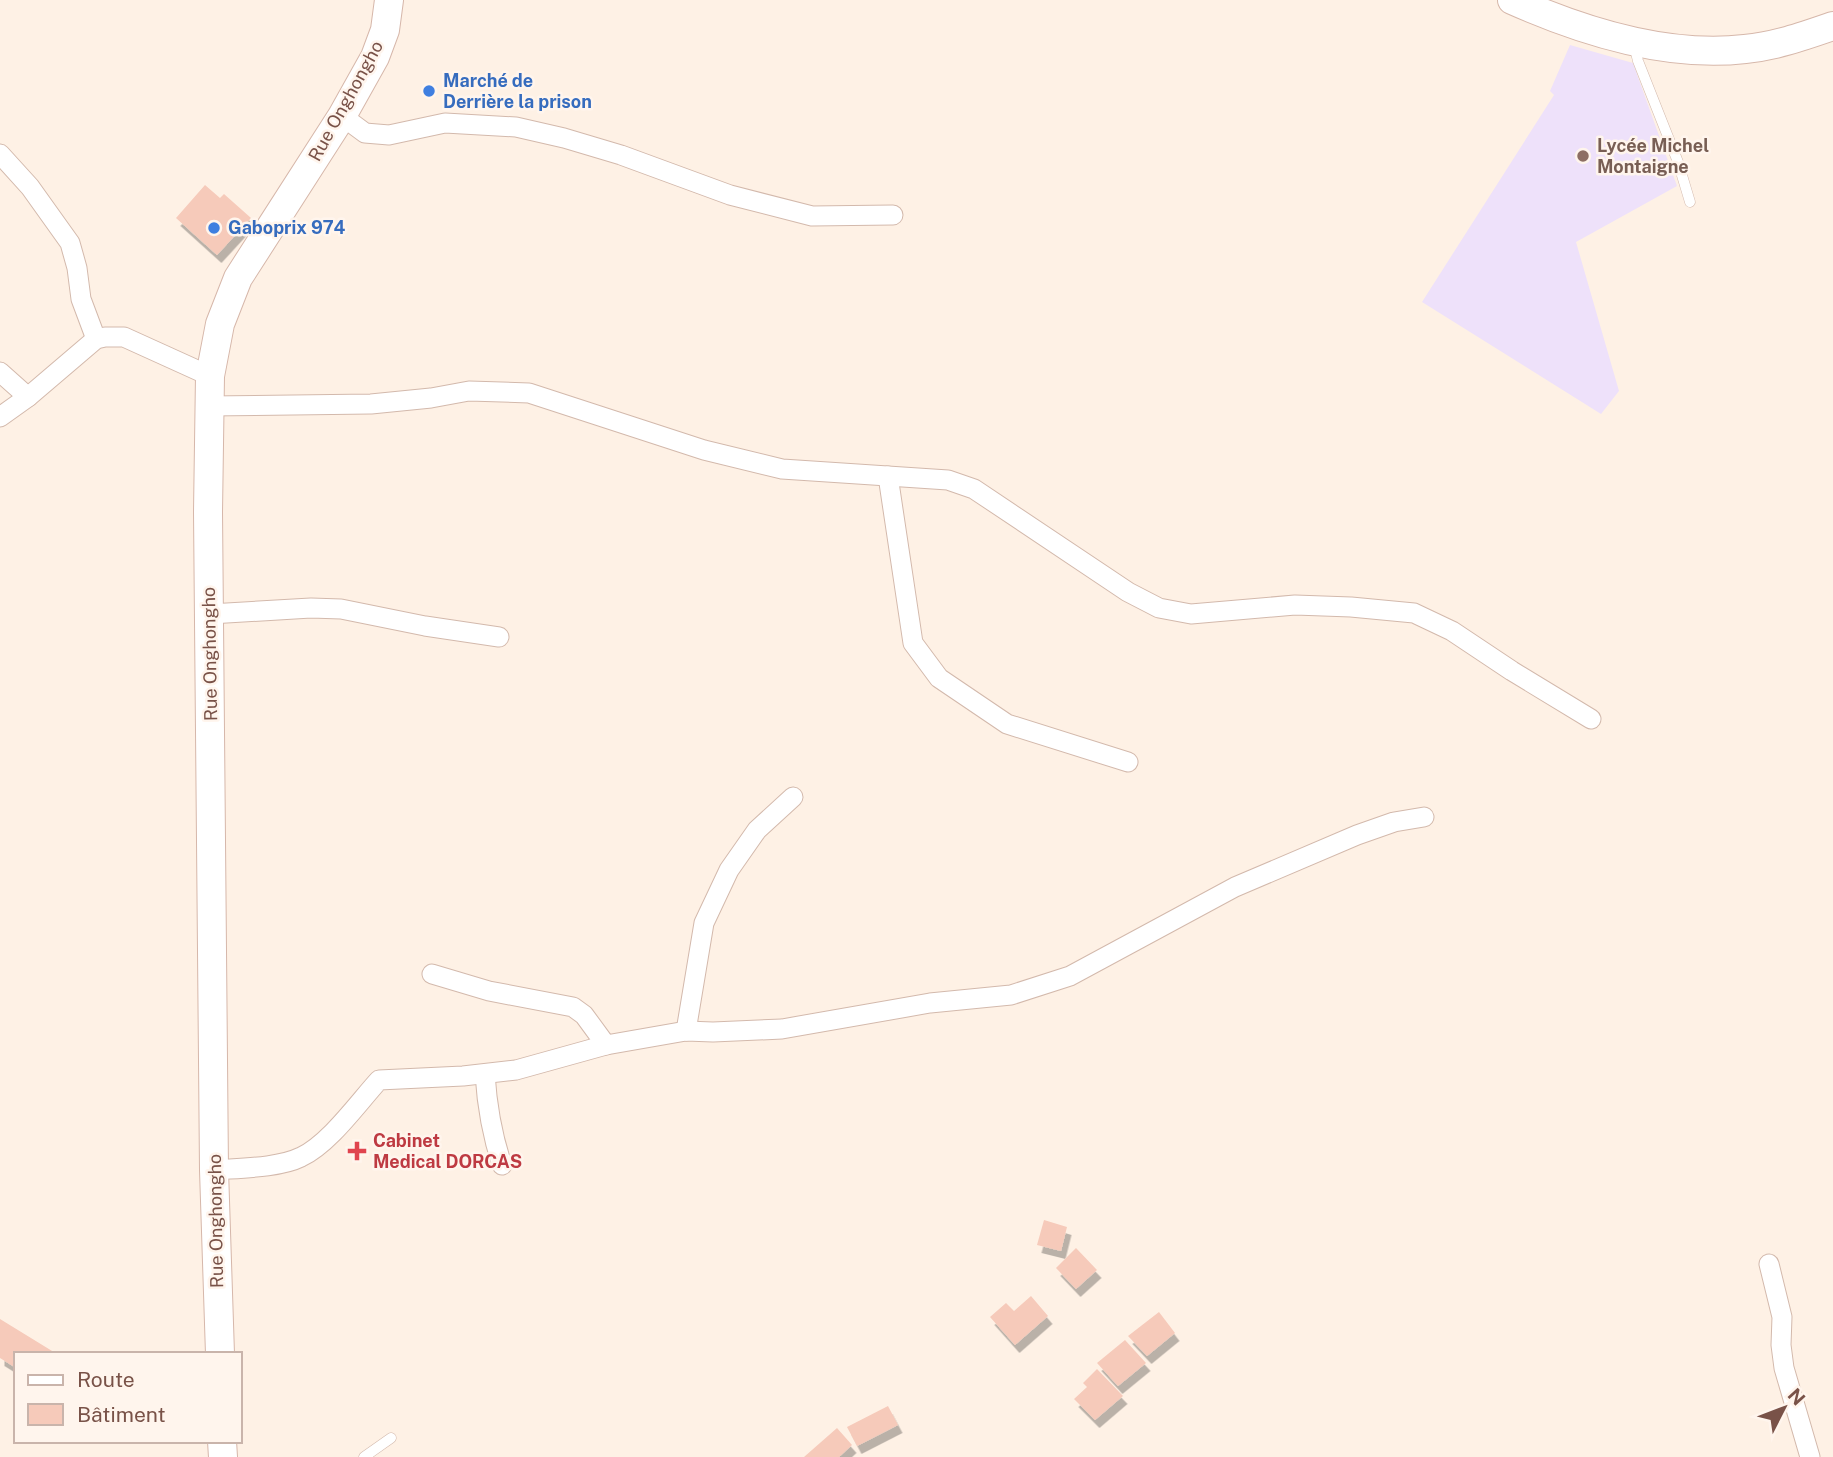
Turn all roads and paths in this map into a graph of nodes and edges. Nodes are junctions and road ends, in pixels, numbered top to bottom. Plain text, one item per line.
1 (389, 0) edge
2 (1512, 0) edge
3 (1833, 26) edge
4 (1633, 40) junction
5 (342, 116) junction
6 (0, 154) edge
7 (1690, 202) dead end
8 (893, 215) dead end
9 (96, 339) junction
10 (0, 372) edge
11 (210, 376) junction
12 (28, 397) junction
13 (208, 406) junction
14 (0, 417) edge
15 (888, 476) junction
16 (210, 614) junction
17 (499, 637) dead end
18 (1591, 719) dead end
19 (1128, 762) dead end
20 (793, 797) dead end
21 (1424, 817) dead end
22 (432, 974) dead end
23 (686, 1031) junction
24 (606, 1045) junction
25 (485, 1074) junction
26 (502, 1166) dead end
27 (214, 1170) junction
28 (1769, 1264) dead end
29 (220, 1352) edge
30 (391, 1438) dead end
31 (365, 1457) edge
32 (1810, 1457) edge

1 - 5 main road, Rue Onghongho
2 - 4 main road
3 - 4 main road
4 - 7 lane
5 - 8 street
5 - 11 main road, Rue Onghongho
6 - 9 street
9 - 11 street
9 - 12 street
10 - 12 street
11 - 13 main road, Rue Onghongho
12 - 14 street
13 - 15 street
13 - 16 main road, Rue Onghongho
15 - 18 street
15 - 19 street
16 - 17 street
16 - 27 main road, Rue Onghongho
20 - 23 street
21 - 23 street
22 - 24 street
23 - 24 street
24 - 25 street
25 - 26 street
25 - 27 street
27 - 29 main road, Rue Onghongho
28 - 32 street
30 - 31 lane

